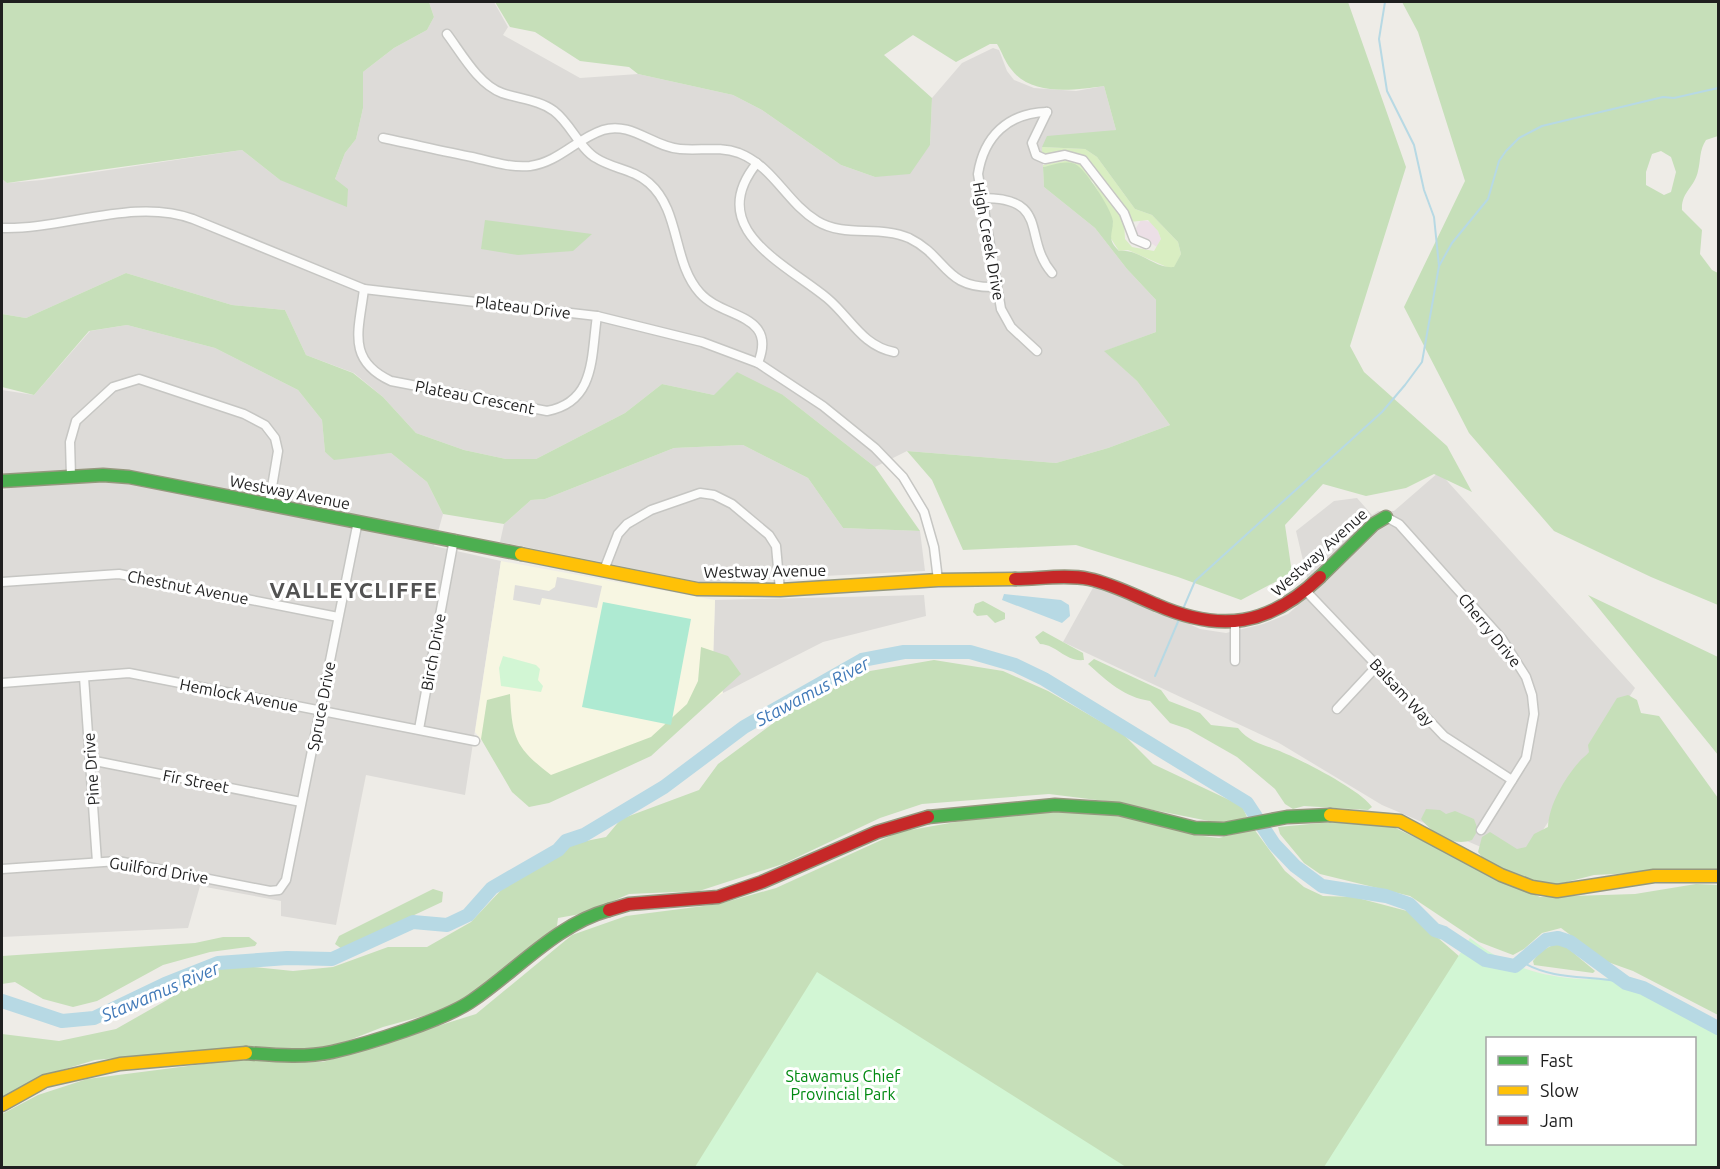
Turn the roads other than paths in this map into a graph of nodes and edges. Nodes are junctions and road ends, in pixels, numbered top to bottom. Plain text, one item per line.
1 (447, 34) dead end
2 (383, 138) dead end
3 (581, 142) junction
4 (757, 163) junction
5 (983, 198) junction
6 (2, 228) edge
7 (1146, 244) dead end
8 (1052, 273) dead end
9 (996, 287) junction
10 (364, 288) junction
11 (597, 316) junction
12 (1037, 351) dead end
13 (894, 352) dead end
14 (758, 363) junction
15 (70, 477) junction
16 (2, 481) edge
17 (268, 505) junction
18 (1386, 517) joint
19 (358, 521) junction
20 (454, 539) junction
21 (604, 570) junction
22 (938, 580) junction
23 (2, 582) edge
24 (780, 590) junction
25 (1305, 590) junction
26 (338, 617) junction
27 (1235, 624) junction
28 (1235, 661) dead end
29 (1377, 666) junction
30 (84, 677) junction
31 (2, 683) edge
32 (1337, 709) dead end
33 (320, 711) junction
34 (418, 729) junction
35 (475, 741) dead end
36 (90, 760) junction
37 (1512, 780) junction
38 (301, 802) junction
39 (1481, 830) dead end
40 (97, 862) junction
41 (2, 869) edge
42 (1719, 876) edge
43 (279, 890) joint
44 (2, 1105) edge

1 - 3 street
2 - 3 street
3 - 4 street
3 - 14 street
4 - 9 street
4 - 13 street
5 - 7 street, High Creek Drive
5 - 8 street
5 - 9 street, High Creek Drive
6 - 10 street, Plateau Drive
9 - 12 street, High Creek Drive
10 - 11 street, Plateau Drive
10 - 11 street, Plateau Crescent
11 - 14 street, Plateau Drive
14 - 22 street, Plateau Drive
15 - 16 street, Westway Avenue
15 - 17 street, Westway Avenue
15 - 17 street
17 - 19 street, Westway Avenue
18 - 25 street, Westway Avenue
18 - 37 street, Cherry Drive
19 - 20 street, Westway Avenue
19 - 26 street, Spruce Drive
20 - 21 street, Westway Avenue
20 - 34 street, Birch Drive
21 - 24 street, Westway Avenue
21 - 24 street
22 - 24 street, Westway Avenue
22 - 27 street, Westway Avenue
23 - 26 street, Chestnut Avenue
25 - 27 street, Westway Avenue
25 - 29 street, Balsam Way
26 - 33 street, Spruce Drive
27 - 28 street
29 - 32 street
29 - 37 street, Balsam Way
30 - 31 street, Hemlock Avenue
30 - 33 street, Hemlock Avenue
30 - 36 street, Pine Drive
33 - 34 street, Hemlock Avenue
33 - 38 street, Spruce Drive
34 - 35 street, Hemlock Avenue
36 - 38 street, Fir Street
36 - 40 street, Pine Drive
37 - 39 street, Cherry Drive
38 - 43 street, Spruce Drive
40 - 41 street, Guilford Drive
40 - 43 street, Guilford Drive
42 - 44 street

